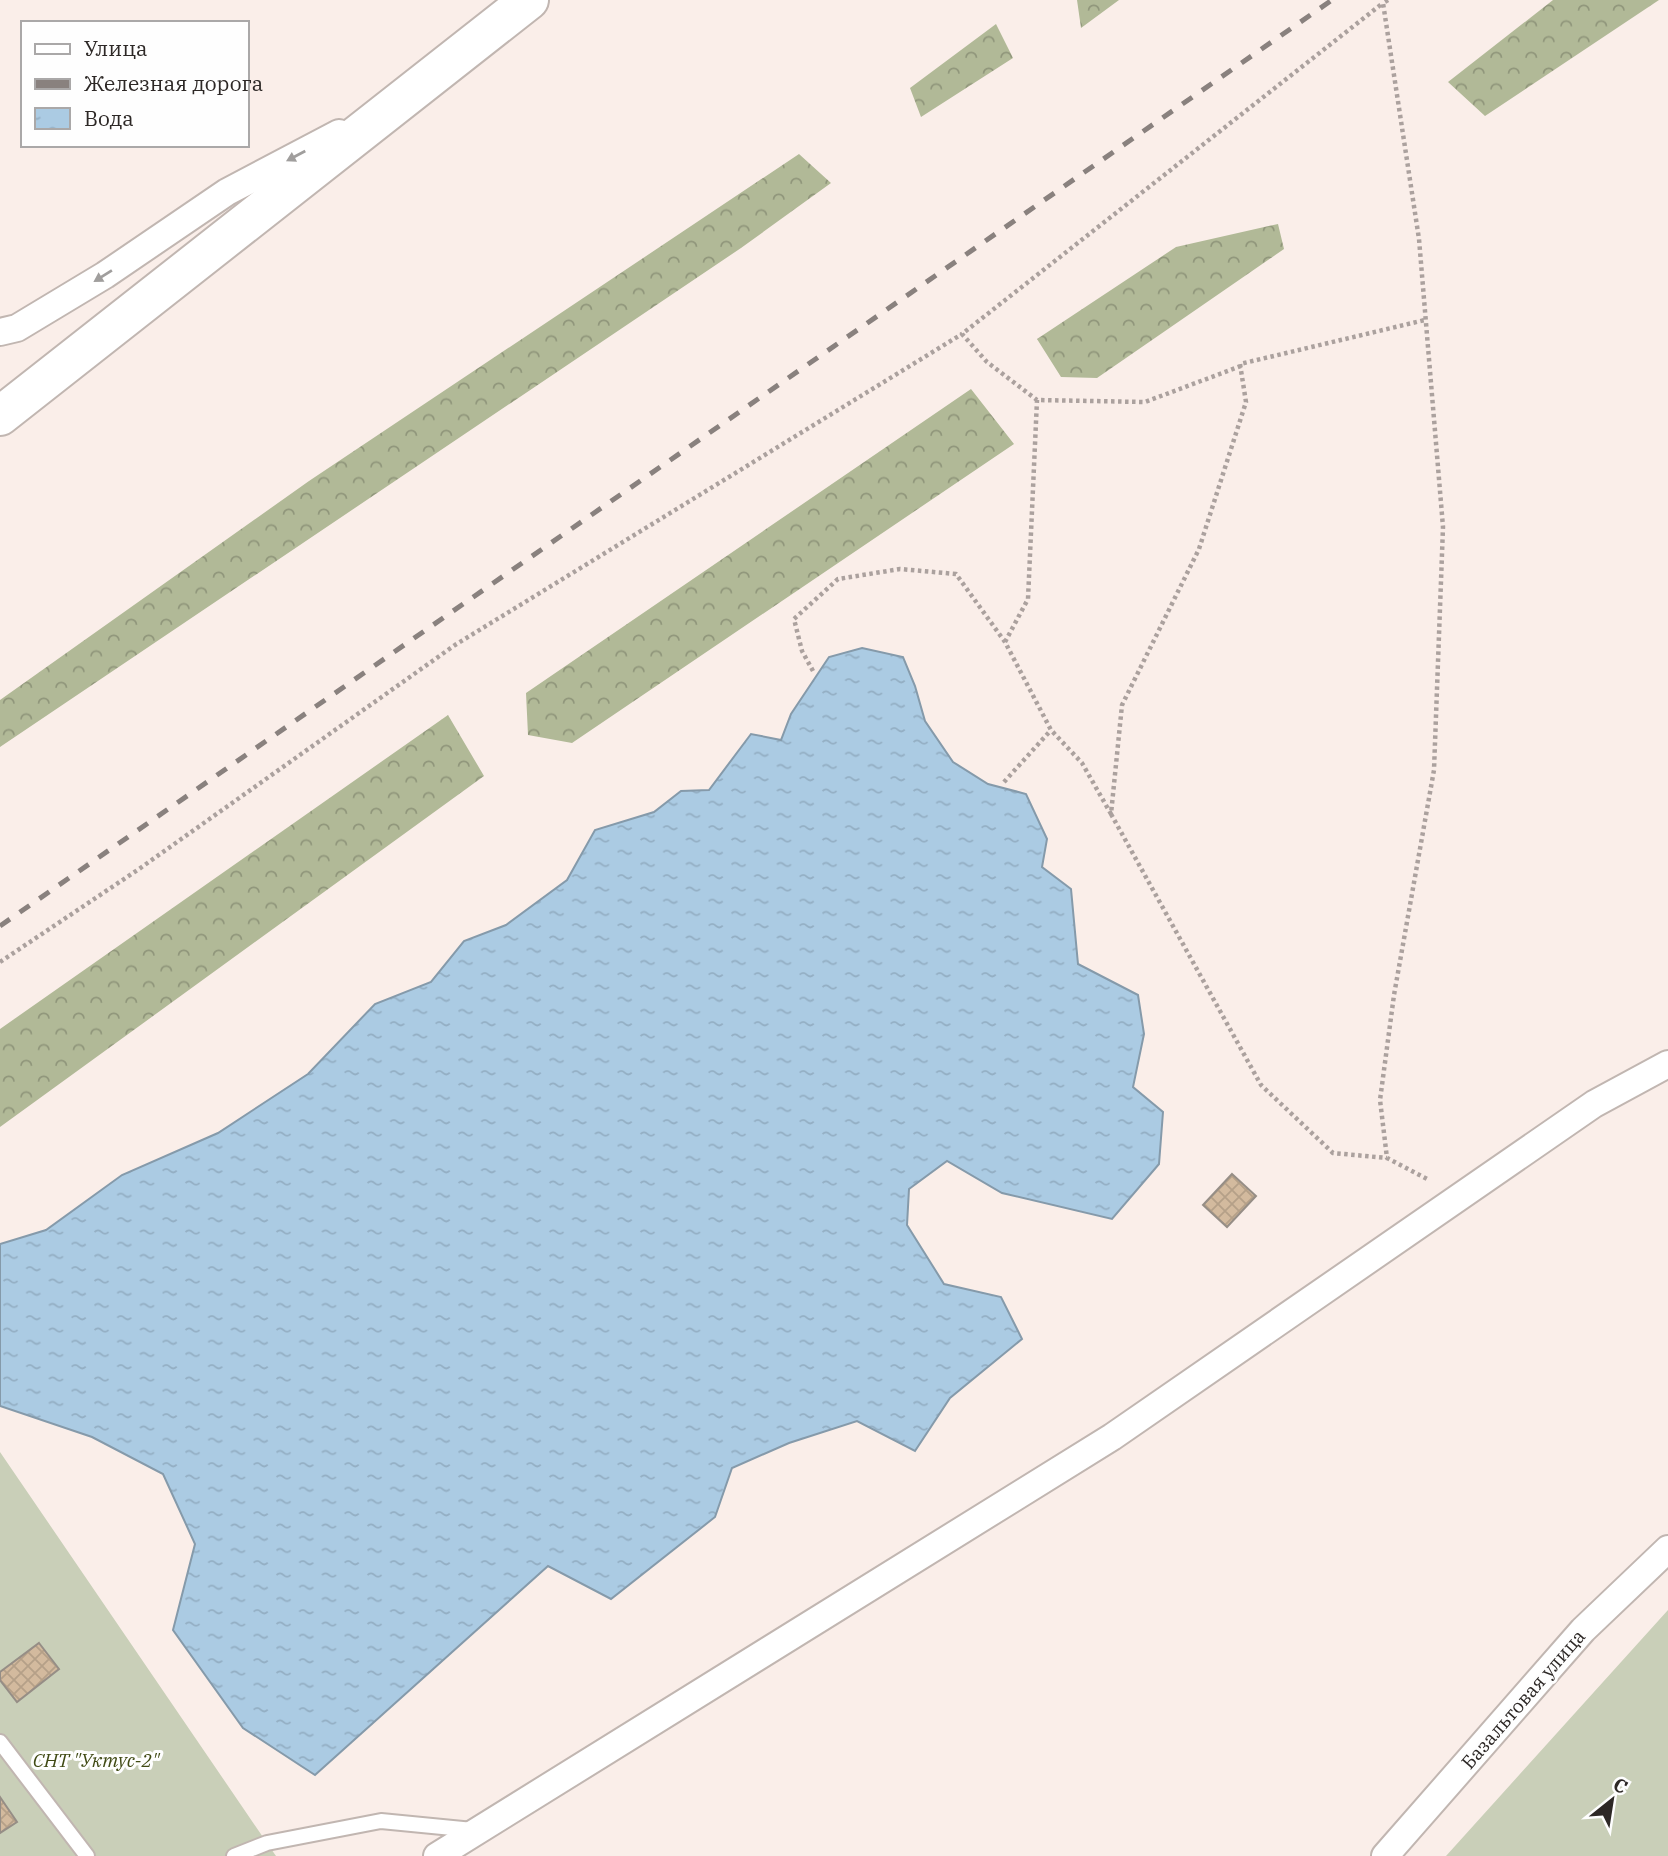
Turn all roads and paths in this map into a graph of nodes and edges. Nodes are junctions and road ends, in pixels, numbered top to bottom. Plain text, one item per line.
1 (529, 0) edge
2 (1386, 2) edge
3 (400, 101) junction
4 (1426, 320) junction
5 (0, 332) edge
6 (962, 334) junction
7 (1252, 362) junction
8 (1037, 400) junction
9 (0, 416) edge
10 (1005, 642) junction
11 (813, 671) dead end
12 (1051, 730) junction
13 (1004, 782) dead end
14 (1111, 814) junction
15 (0, 962) edge
16 (1668, 1064) edge
17 (1387, 1158) junction
18 (1460, 1197) junction
19 (1668, 1549) edge
20 (0, 1742) edge
21 (478, 1831) junction
22 (87, 1856) edge
23 (233, 1856) edge
24 (437, 1856) edge
25 (1385, 1856) edge

1 - 3 main road
2 - 4 path
2 - 6 path
3 -> 5 street
3 - 9 main road
4 - 7 path
4 - 17 path
6 - 8 path
6 - 15 path
7 - 8 path
7 - 14 path
8 - 10 path
10 - 11 path
10 - 12 path
12 - 13 path
12 - 14 path
14 - 17 path
16 - 18 street
17 - 18 path
18 - 21 street
19 - 25 street, Базальтовая улица
20 - 22 lane
21 - 23 lane
21 - 24 street

